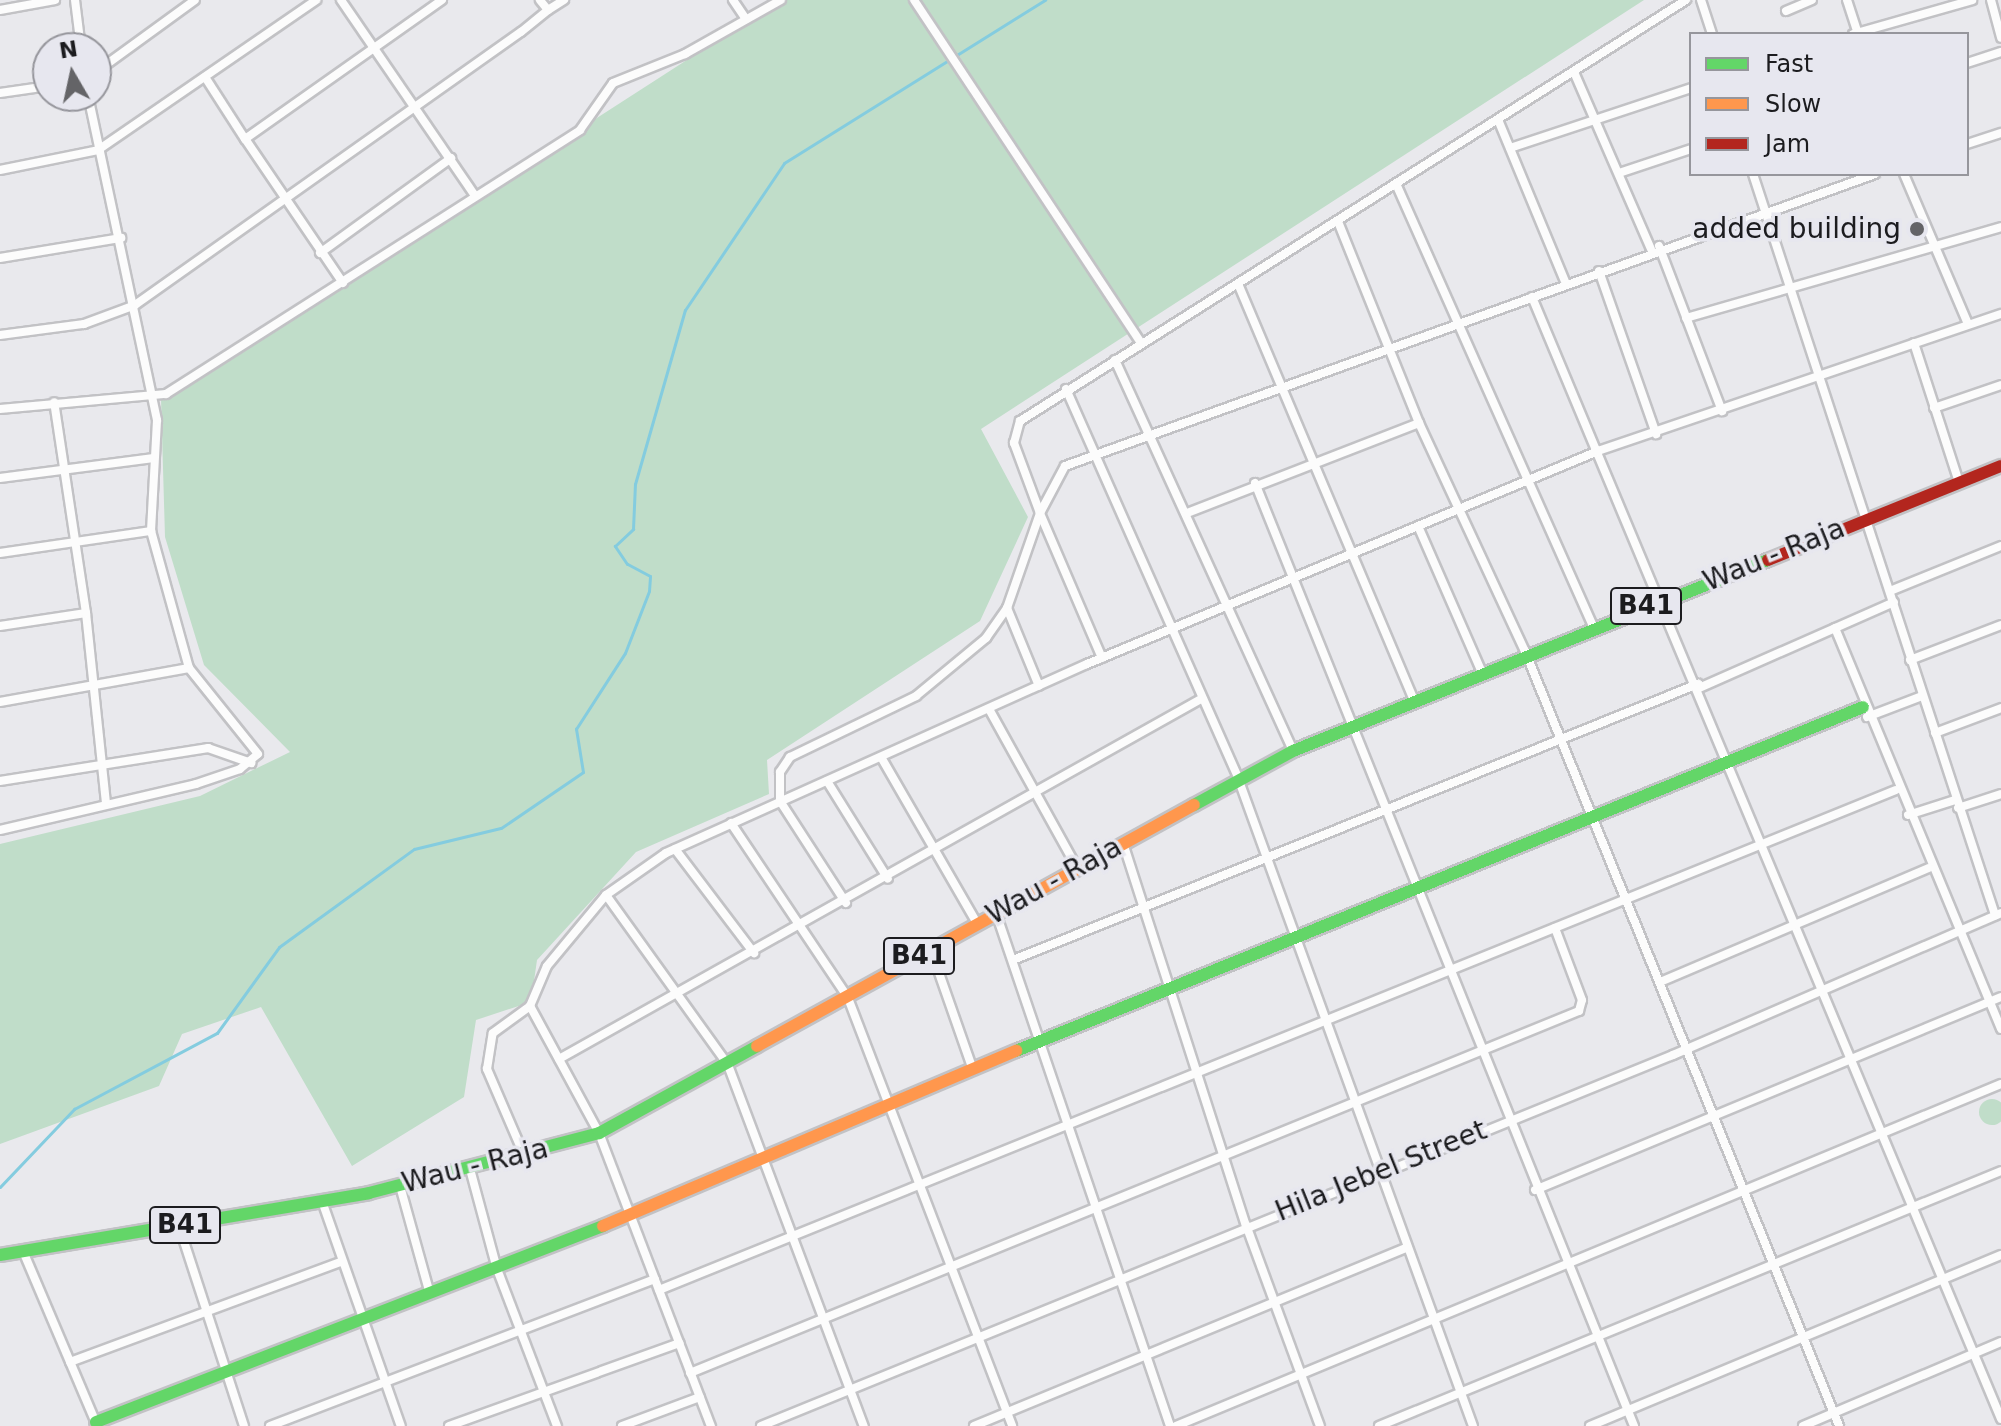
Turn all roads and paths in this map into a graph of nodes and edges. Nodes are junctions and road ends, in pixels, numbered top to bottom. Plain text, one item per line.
1 (55, 0) edge
2 (75, 0) edge
3 (195, 0) edge
4 (316, 0) edge
5 (341, 0) edge
6 (442, 0) edge
7 (540, 0) edge
8 (564, 0) edge
9 (733, 0) edge
10 (781, 0) edge
11 (914, 0) edge
12 (1686, 0) edge
13 (1701, 0) edge
14 (1812, 0) edge
15 (1847, 0) edge
16 (1972, 0) edge
17 (1991, 0) edge
18 (0, 10) edge
19 (548, 10) junction
20 (1786, 11) dead end
21 (746, 19) junction
22 (79, 32) edge
23 (1711, 32) edge
24 (1856, 32) edge
25 (1860, 32) edge
26 (2001, 38) edge
27 (373, 50) junction
28 (2001, 52) edge
29 (112, 60) edge
30 (1969, 62) edge
31 (1574, 72) junction
32 (205, 77) junction
33 (32, 88) edge
34 (1689, 89) edge
35 (0, 93) edge
36 (413, 105) junction
37 (91, 112) edge
38 (1595, 117) junction
39 (1499, 122) junction
40 (2001, 133) edge
41 (245, 139) junction
42 (1969, 143) edge
43 (1510, 148) junction
44 (98, 150) junction
45 (1689, 150) edge
46 (451, 158) junction
47 (0, 170) edge
48 (1619, 173) junction
49 (1754, 176) edge
50 (1869, 176) edge
51 (1905, 176) edge
52 (1397, 186) junction
53 (474, 194) junction
54 (285, 202) junction
55 (1763, 212) junction
56 (1339, 224) junction
57 (2001, 227) edge
58 (121, 238) junction
59 (1935, 247) junction
60 (1655, 248) junction
61 (320, 253) junction
62 (0, 258) edge
63 (1599, 271) junction
64 (343, 283) junction
65 (1566, 284) junction
66 (1239, 286) junction
67 (1787, 287) junction
68 (1532, 297) junction
69 (135, 305) junction
70 (2001, 314) edge
71 (1686, 318) junction
72 (1968, 324) junction
73 (1461, 326) junction
74 (0, 335) edge
75 (1141, 343) junction
76 (1914, 343) junction
77 (1388, 351) junction
78 (1115, 360) junction
79 (1816, 377) junction
80 (1285, 385) junction
81 (2001, 385) edge
82 (1066, 389) junction
83 (150, 392) junction
84 (54, 402) junction
85 (1934, 408) junction
86 (0, 409) edge
87 (1722, 411) junction
88 (1419, 423) junction
89 (1148, 433) junction
90 (1656, 434) junction
91 (1598, 451) junction
92 (1092, 456) junction
93 (154, 458) junction
94 (1315, 461) junction
95 (2001, 467) edge
96 (65, 471) junction
97 (0, 478) edge
98 (1527, 480) junction
99 (1959, 482) junction
100 (1255, 483) junction
101 (1460, 508) junction
102 (1040, 513) junction
103 (1187, 513) junction
104 (1867, 517) junction
105 (1418, 526) junction
106 (151, 531) junction
107 (74, 540) junction
108 (2001, 546) edge
109 (0, 553) edge
110 (1353, 553) junction
111 (1293, 578) junction
112 (1890, 591) junction
113 (1663, 600) junction
114 (1894, 602) junction
115 (1226, 606) junction
116 (1007, 608) junction
117 (86, 613) junction
118 (2001, 625) edge
119 (0, 626) edge
120 (1593, 627) junction
121 (1835, 628) junction
122 (1170, 630) junction
123 (1525, 651) junction
124 (1102, 658) junction
125 (1910, 660) junction
126 (189, 668) junction
127 (1481, 670) junction
128 (94, 686) junction
129 (1039, 686) junction
130 (1698, 686) junction
131 (1922, 696) junction
132 (1413, 697) junction
133 (1199, 700) junction
134 (0, 702) edge
135 (2001, 708) edge
136 (989, 709) junction
137 (1865, 712) junction
138 (1350, 725) junction
139 (1935, 733) junction
140 (1561, 738) junction
141 (1293, 751) junction
142 (881, 757) junction
143 (251, 763) junction
144 (104, 765) junction
145 (1731, 765) junction
146 (1238, 778) junction
147 (0, 781) edge
148 (827, 781) junction
149 (1896, 790) junction
150 (1035, 793) junction
151 (2001, 794) edge
152 (780, 801) junction
153 (106, 804) junction
154 (1956, 804) junction
155 (1384, 811) junction
156 (1908, 815) junction
157 (1593, 819) junction
158 (731, 823) junction
159 (0, 830) edge
160 (1123, 842) junction
161 (1764, 845) junction
162 (675, 849) junction
163 (936, 852) junction
164 (1266, 857) junction
165 (1077, 868) junction
166 (1929, 868) junction
167 (888, 879) junction
168 (1415, 889) junction
169 (606, 895) junction
170 (1626, 900) junction
171 (846, 903) junction
172 (1143, 908) junction
173 (996, 913) junction
174 (1998, 914) edge
175 (1796, 921) junction
176 (977, 923) junction
177 (805, 925) junction
178 (1555, 928) junction
179 (1957, 930) junction
180 (1294, 937) junction
181 (931, 949) junction
182 (754, 953) junction
183 (1013, 960) junction
184 (1447, 971) junction
185 (1660, 982) junction
186 (1169, 989) junction
187 (1825, 989) junction
188 (678, 994) junction
189 (2001, 997) edge
190 (848, 998) junction
191 (1989, 1002) junction
192 (530, 1006) junction
193 (1324, 1020) junction
194 (2001, 1029) edge
195 (1041, 1042) junction
196 (1687, 1048) junction
197 (1480, 1050) junction
198 (559, 1059) junction
199 (1853, 1060) junction
200 (728, 1065) junction
201 (973, 1070) junction
202 (1196, 1072) junction
203 (2001, 1084) edge
204 (1353, 1100) junction
205 (893, 1103) junction
206 (1714, 1116) junction
207 (1508, 1119) junction
208 (1068, 1123) junction
209 (599, 1133) junction
210 (1882, 1133) junction
211 (764, 1155) junction
212 (1223, 1155) junction
213 (524, 1156) junction
214 (470, 1169) junction
215 (1379, 1171) junction
216 (2001, 1171) edge
217 (922, 1183) junction
218 (400, 1186) junction
219 (1535, 1190) junction
220 (1745, 1192) junction
221 (322, 1201) junction
222 (1916, 1206) junction
223 (1097, 1207) junction
224 (631, 1215) junction
225 (1246, 1225) junction
226 (179, 1226) junction
227 (795, 1235) junction
228 (1408, 1247) junction
229 (23, 1251) junction
230 (0, 1255) edge
231 (2001, 1255) edge
232 (341, 1262) junction
233 (1565, 1264) junction
234 (953, 1266) junction
235 (1775, 1266) junction
236 (497, 1269) junction
237 (1945, 1277) junction
238 (1120, 1278) junction
239 (655, 1279) junction
240 (659, 1290) junction
241 (430, 1294) junction
242 (1274, 1300) junction
243 (204, 1311) junction
244 (825, 1318) junction
245 (1435, 1318) junction
246 (362, 1319) junction
247 (520, 1329) junction
248 (979, 1336) junction
249 (1803, 1336) junction
250 (1597, 1337) junction
251 (2001, 1342) edge
252 (679, 1343) junction
253 (1146, 1352) junction
254 (1975, 1354) junction
255 (70, 1362) junction
256 (690, 1373) junction
257 (223, 1374) junction
258 (1301, 1375) junction
259 (384, 1379) junction
260 (850, 1389) junction
261 (544, 1392) junction
262 (1461, 1392) junction
263 (700, 1397) junction
264 (1628, 1410) junction
265 (1007, 1412) junction
266 (1834, 1414) junction
267 (2001, 1419) edge
268 (96, 1424) edge
269 (244, 1426) edge
270 (270, 1426) edge
271 (401, 1426) edge
272 (449, 1426) edge
273 (557, 1426) edge
274 (622, 1426) edge
275 (711, 1426) edge
276 (761, 1426) edge
277 (864, 1426) edge
278 (974, 1426) edge
279 (1012, 1426) edge
280 (1173, 1426) edge
281 (1320, 1426) edge
282 (1379, 1426) edge
283 (1473, 1426) edge
284 (1590, 1426) edge
285 (1634, 1426) edge
286 (1803, 1426) edge
287 (1839, 1426) edge

1 - 18 street
2 - 22 street
3 - 29 street
4 - 32 street
5 - 27 street
6 - 27 street
7 - 19 street
8 - 19 street
9 - 21 street
10 - 21 street
11 - 75 street
12 - 31 street
13 - 23 street
14 - 20 street
15 - 24 street
16 - 25 street
17 - 26 street
19 - 36 street
21 - 53 street
27 - 36 street
27 - 41 street
28 - 30 street
31 - 38 street
31 - 39 street
32 - 41 street
32 - 44 street
33 - 35 street
34 - 38 street
36 - 46 street
36 - 54 street
37 - 44 street
38 - 43 street
38 - 48 street
39 - 43 street
39 - 52 street
40 - 42 street
41 - 54 street
43 - 65 street
44 - 47 street
44 - 58 street
45 - 48 street
46 - 53 street
46 - 61 street
48 - 60 street
49 - 55 street
50 - 55 street
51 - 59 street
52 - 56 street
52 - 73 street
53 - 64 street
54 - 61 street
54 - 69 street
55 - 60 street
55 - 67 street
56 - 66 street
56 - 77 street
57 - 59 street
58 - 62 street
58 - 69 street
59 - 67 street
59 - 72 street
60 - 63 street
60 - 71 street
61 - 64 street
63 - 65 street
63 - 90 street
64 - 83 street
65 - 68 street
66 - 75 street
66 - 80 street
67 - 71 street
67 - 79 street
68 - 73 street
68 - 91 street
69 - 74 street
69 - 83 street
70 - 72 street
71 - 87 street
72 - 76 street
73 - 77 street
73 - 98 street
75 - 78 street
76 - 79 street
76 - 85 street
77 - 80 street
77 - 88 street
78 - 82 street
78 - 89 street
79 - 87 street
79 - 104 street
80 - 89 street
80 - 94 street
81 - 85 street
82 - 92 street
82 - 102 street
83 - 84 street
83 - 93 street
84 - 86 street
84 - 96 street
85 - 99 street
87 - 90 street
88 - 94 street
88 - 101 street
89 - 92 street
89 - 103 street
90 - 91 street
91 - 98 street
91 - 113 street
92 - 102 street
92 - 122 street
93 - 96 street
93 - 106 street
94 - 100 street
94 - 110 street
95 - 99 main road, Wau - Raja / B41
96 - 97 street
96 - 107 street
98 - 101 street
98 - 120 street
99 - 104 main road, Wau - Raja / B41
100 - 103 street
100 - 111 street
101 - 105 street
101 - 123 street
102 - 116 street
102 - 124 street
103 - 115 street
104 - 112 street
104 - 113 main road, Wau - Raja / B41
105 - 110 street
105 - 127 street
106 - 107 street
106 - 126 street
107 - 109 street
107 - 117 street
108 - 112 street
110 - 111 street
110 - 132 street
111 - 115 street
111 - 138 street
112 - 114 street
113 - 120 main road, Wau - Raja / B41
113 - 130 street
114 - 121 street
114 - 125 street
115 - 122 street
115 - 141 street
116 - 129 street
116 - 152 street
117 - 119 street
117 - 128 street
118 - 125 street
120 - 123 main road, Wau - Raja / B41
121 - 130 street
121 - 137 street
122 - 124 street
122 - 133 street
123 - 127 main road, Wau - Raja / B41
123 - 140 street
124 - 129 street
125 - 131 street
126 - 128 street
126 - 143 street
127 - 132 main road, Wau - Raja / B41
128 - 134 street
128 - 144 street
129 - 136 street
130 - 140 street
130 - 145 street
131 - 137 street
131 - 139 street
132 - 138 main road, Wau - Raja / B41
133 - 146 street
133 - 150 street
135 - 139 street
136 - 142 street
136 - 150 street
137 - 145 main road
137 - 149 street
138 - 141 main road, Wau - Raja / B41
138 - 155 street
139 - 154 street
140 - 155 street
140 - 157 street
141 - 146 main road, Wau - Raja / B41
142 - 148 street
142 - 163 street
143 - 144 street
143 - 153 street
144 - 147 street
144 - 153 street
145 - 157 main road
145 - 161 street
146 - 160 main road, Wau - Raja / B41
146 - 164 street
148 - 152 street
148 - 167 street
149 - 156 street
149 - 161 street
150 - 163 street
150 - 165 street
151 - 154 street
152 - 158 street
152 - 171 street
153 - 159 street
154 - 156 street
154 - 174 street
155 - 164 street
155 - 168 street
156 - 166 street
157 - 168 main road
157 - 170 street
158 - 162 street
158 - 177 street
160 - 165 main road, Wau - Raja / B41
160 - 172 street
161 - 170 street
161 - 175 street
162 - 169 street
162 - 182 street
163 - 167 street
163 - 176 street
164 - 172 street
164 - 180 street
165 - 173 main road, Wau - Raja / B41
166 - 175 street
166 - 179 street
167 - 171 street
168 - 180 main road
168 - 184 street
169 - 188 street
169 - 192 street
170 - 178 street
170 - 185 street
171 - 177 street
172 - 183 street
172 - 186 street
173 - 176 main road, Wau - Raja / B41
173 - 183 street
174 - 179 street, Hila Jebel Street
175 - 185 street
175 - 187 street
176 - 181 main road, Wau - Raja / B41
177 - 182 street
177 - 190 street
178 - 184 street
178 - 197 street
179 - 187 street, Hila Jebel Street
179 - 191 street
180 - 186 main road
180 - 193 street
181 - 190 main road, Wau - Raja / B41
181 - 201 street
182 - 188 street
183 - 195 street
184 - 193 street
184 - 197 street
185 - 196 street
186 - 195 main road
186 - 202 street
187 - 196 street, Hila Jebel Street
187 - 199 street
188 - 198 street
188 - 200 street
189 - 191 street
190 - 200 main road, Wau - Raja / B41
190 - 205 street
191 - 194 street
191 - 199 street
192 - 198 street
192 - 213 street
193 - 202 street
193 - 204 street
195 - 201 main road
195 - 208 street
196 - 206 street
196 - 207 street, Hila Jebel Street
197 - 204 street
197 - 207 street
198 - 209 street
199 - 206 street
199 - 210 street
200 - 209 main road, Wau - Raja / B41
200 - 211 street
201 - 205 main road
202 - 208 street
202 - 212 street
203 - 210 street
204 - 212 street
204 - 215 street
205 - 211 main road
205 - 217 street
206 - 219 street
206 - 220 street
207 - 215 street, Hila Jebel Street
207 - 219 street
208 - 217 street
208 - 223 street
209 - 213 main road, Wau - Raja / B41
209 - 224 street
210 - 220 street
210 - 222 street
211 - 224 main road
211 - 227 street
212 - 223 street
212 - 225 street
213 - 214 main road, Wau - Raja / B41
214 - 218 main road, Wau - Raja / B41
214 - 236 street
215 - 225 street, Hila Jebel Street
215 - 228 street
216 - 222 street
217 - 227 street
217 - 234 street
218 - 221 main road, Wau - Raja / B41
218 - 241 street
219 - 233 street
220 - 233 street
220 - 235 street
221 - 226 main road, Wau - Raja / B41
221 - 232 street
222 - 235 street
222 - 237 street
223 - 234 street
223 - 238 street
224 - 236 main road
224 - 239 street
225 - 238 street, Hila Jebel Street
225 - 242 street
226 - 229 main road, Wau - Raja / B41
226 - 243 street
227 - 240 street
227 - 244 street
228 - 242 street
228 - 245 street
229 - 230 main road, Wau - Raja / B41
229 - 255 street
231 - 237 street
232 - 243 street
232 - 246 street
233 - 245 street
233 - 250 street
234 - 244 street
234 - 248 street
235 - 249 street
235 - 250 street
236 - 241 main road
236 - 247 street
237 - 249 street
237 - 254 street
238 - 248 street, Hila Jebel Street
238 - 253 street
239 - 240 street
239 - 247 street
240 - 252 street
241 - 246 main road
242 - 253 street
242 - 258 street
243 - 255 street
243 - 257 street
244 - 256 street
244 - 260 street
245 - 258 street
245 - 262 street
246 - 257 main road
246 - 259 street
247 - 259 street
247 - 261 street
248 - 260 street, Hila Jebel Street
248 - 265 street
249 - 264 street
249 - 266 street
250 - 262 street
250 - 264 street
251 - 254 street
252 - 256 street
252 - 261 street
253 - 265 street
253 - 280 street
254 - 266 street
254 - 267 street
255 - 268 street
256 - 263 street
257 - 268 main road
257 - 269 street
258 - 280 street
258 - 281 street
259 - 270 street
259 - 271 street
260 - 276 street, Hila Jebel Street
260 - 277 street
261 - 272 street
261 - 273 street
262 - 282 street
262 - 283 street
263 - 274 street
263 - 275 street
264 - 284 street
264 - 285 street
265 - 278 street
265 - 279 street
266 - 286 street
266 - 287 street

